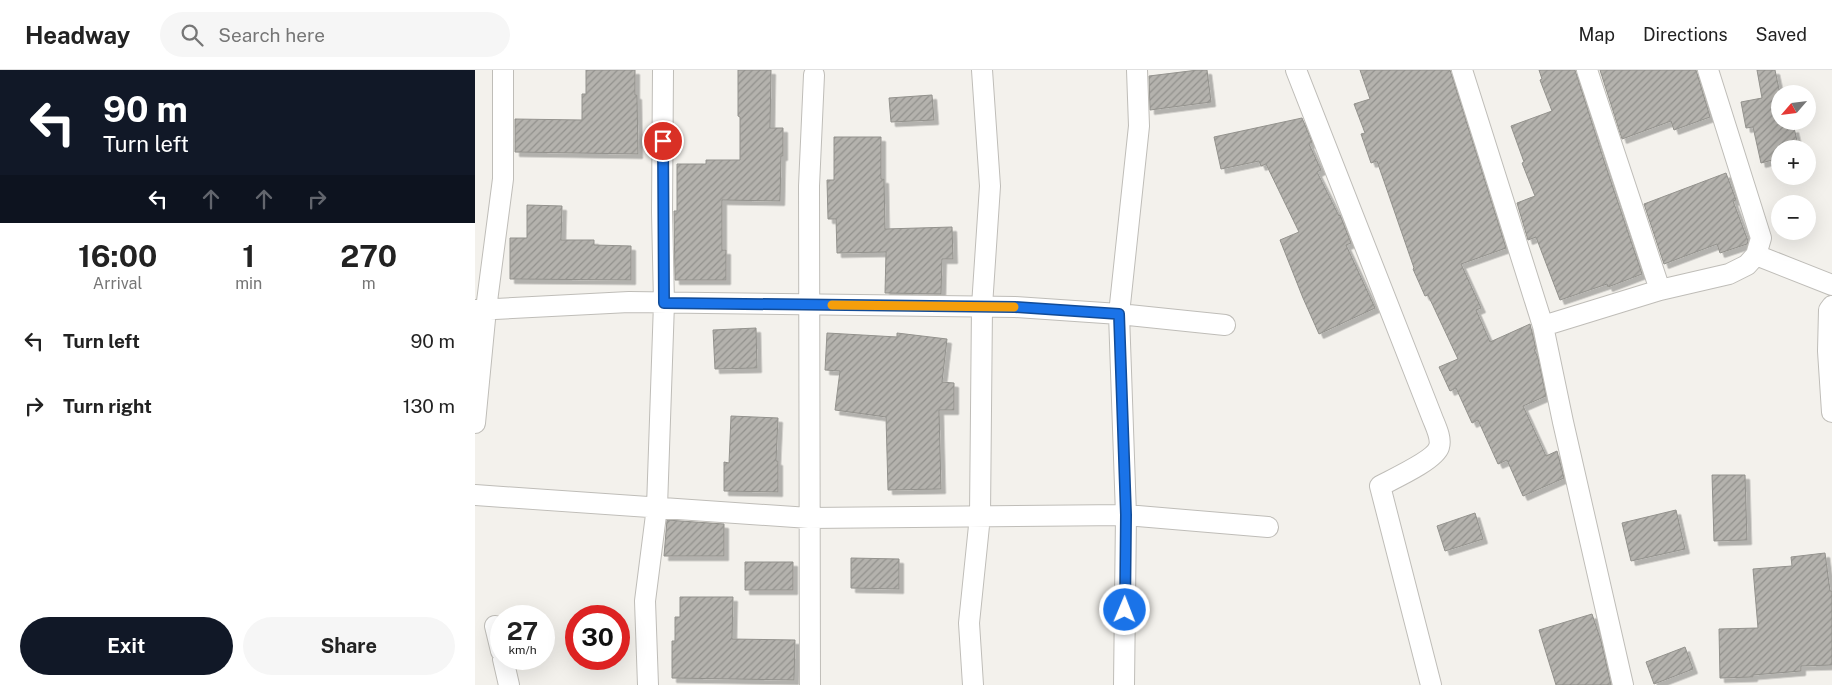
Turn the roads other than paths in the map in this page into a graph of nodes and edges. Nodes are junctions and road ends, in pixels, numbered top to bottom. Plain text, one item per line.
1 (503, 70) edge
2 (663, 70) edge
3 (982, 70) edge
4 (1137, 70) edge
5 (1296, 70) edge
6 (1462, 70) edge
7 (1587, 70) edge
8 (1709, 70) edge
9 (813, 75) dead end
10 (1756, 255) junction
11 (1832, 285) edge
12 (1660, 290) junction
13 (664, 303) junction
14 (809, 305) junction
15 (982, 306) junction
16 (1832, 306) edge
17 (481, 309) edge
18 (1119, 314) junction
19 (1225, 325) dead end
20 (1543, 326) junction
21 (1832, 412) edge
22 (475, 423) edge
23 (475, 495) edge
24 (657, 508) junction
25 (1126, 515) junction
26 (981, 516) junction
27 (809, 518) junction
28 (1268, 527) dead end
29 (506, 670) edge
30 (509, 685) edge
31 (648, 685) edge
32 (810, 685) edge
33 (973, 685) edge
34 (1124, 685) edge
35 (1431, 685) edge
36 (1623, 685) edge

1 - 17 street
2 - 13 street
3 - 15 street
4 - 18 street
5 - 35 street
6 - 20 street
7 - 12 street
8 - 10 street
9 - 14 street
10 - 11 street
10 - 12 street
12 - 20 street
13 - 14 street
13 - 17 street
13 - 24 street
14 - 15 street
14 - 27 street
15 - 18 street
15 - 26 street
16 - 21 street
17 - 22 street
18 - 19 street
18 - 25 street
20 - 36 street
23 - 24 street
24 - 27 street
24 - 31 street
25 - 26 street
25 - 28 street
25 - 34 street
26 - 27 street
26 - 33 street
27 - 32 street
29 - 30 street

